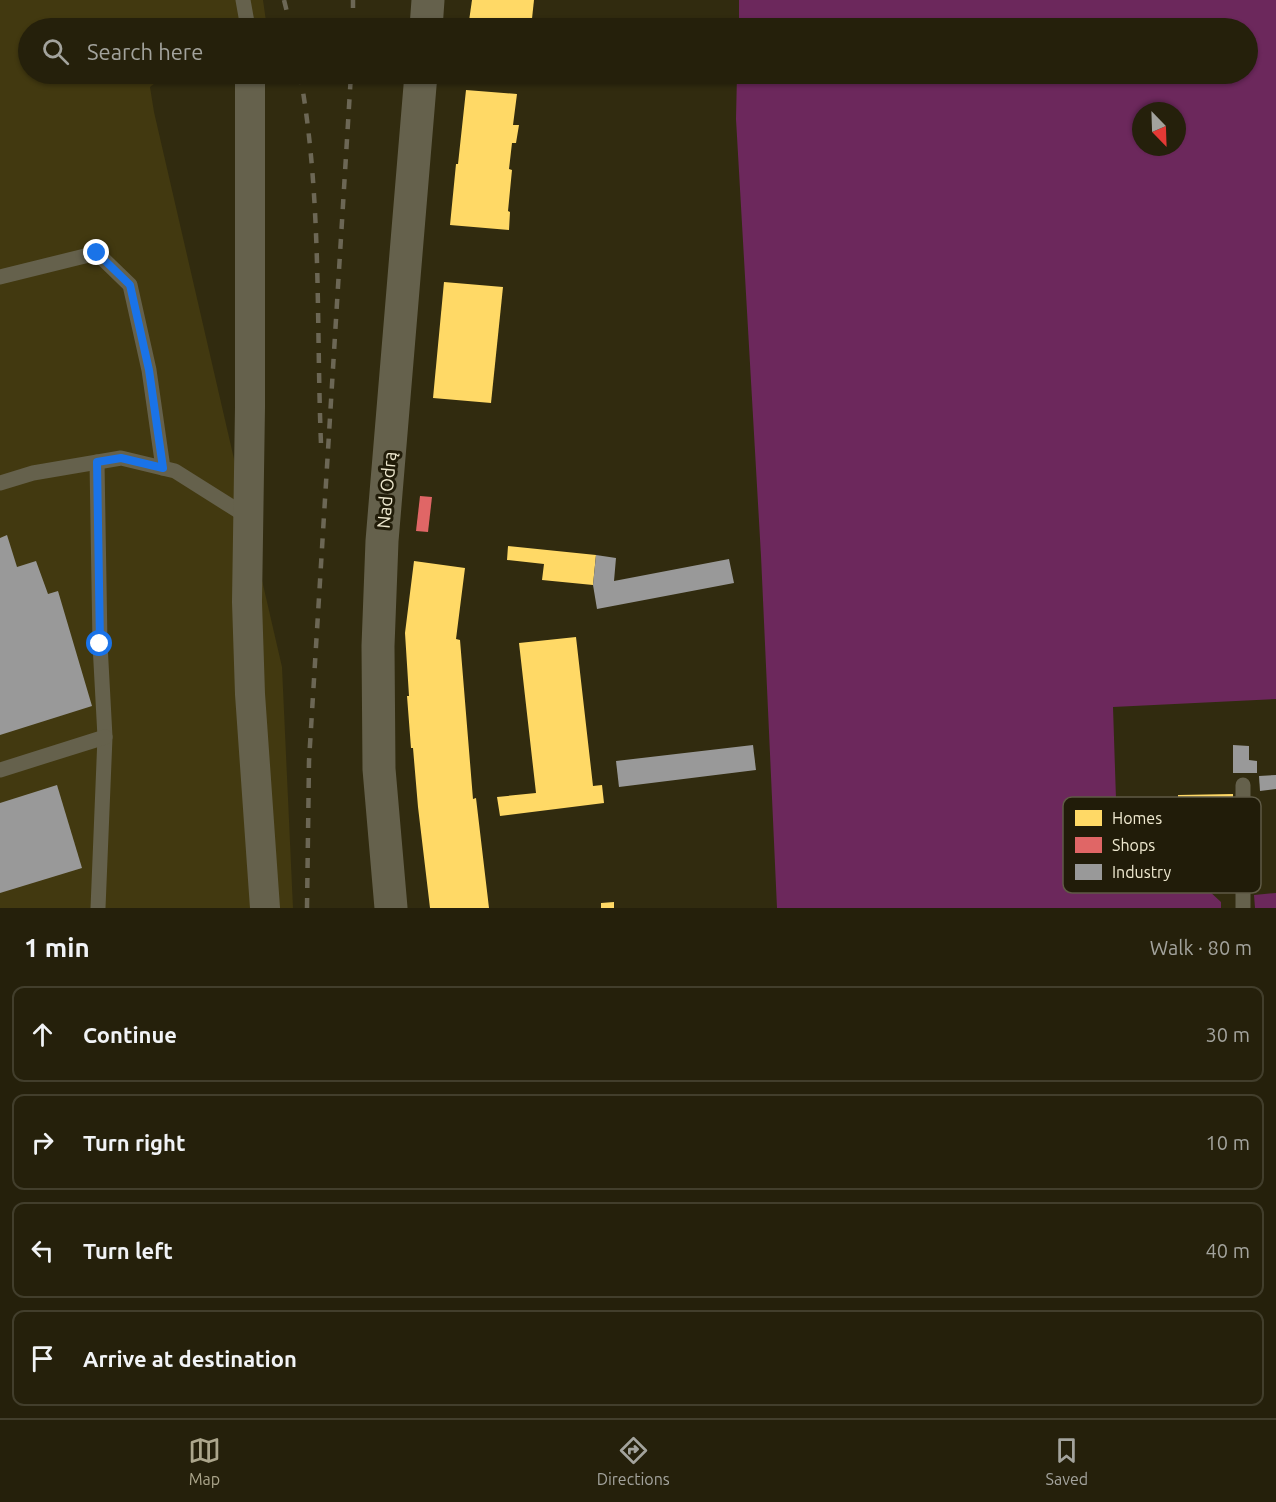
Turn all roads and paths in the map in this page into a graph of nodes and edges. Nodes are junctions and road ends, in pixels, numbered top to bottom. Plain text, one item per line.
1 (243, 0) edge
2 (428, 0) edge
3 (246, 18) edge
4 (427, 18) edge
5 (250, 84) edge
6 (420, 84) edge
7 (0, 277) edge
8 (97, 462) junction
9 (163, 468) junction
10 (0, 483) edge
11 (248, 518) junction
12 (105, 738) junction
13 (0, 770) edge
14 (1244, 785) dead end
15 (1244, 797) edge
16 (1243, 893) edge
17 (98, 908) edge
18 (265, 908) edge
19 (391, 908) edge
20 (1243, 908) edge

1 - 3 lane
2 - 4 street
5 - 11 street
6 - 19 street, Nad Odrą
7 - 9 lane
8 - 9 lane
8 - 10 lane
8 - 12 lane
9 - 11 lane
11 - 18 street
12 - 13 lane
12 - 17 lane
14 - 15 lane
16 - 20 lane

